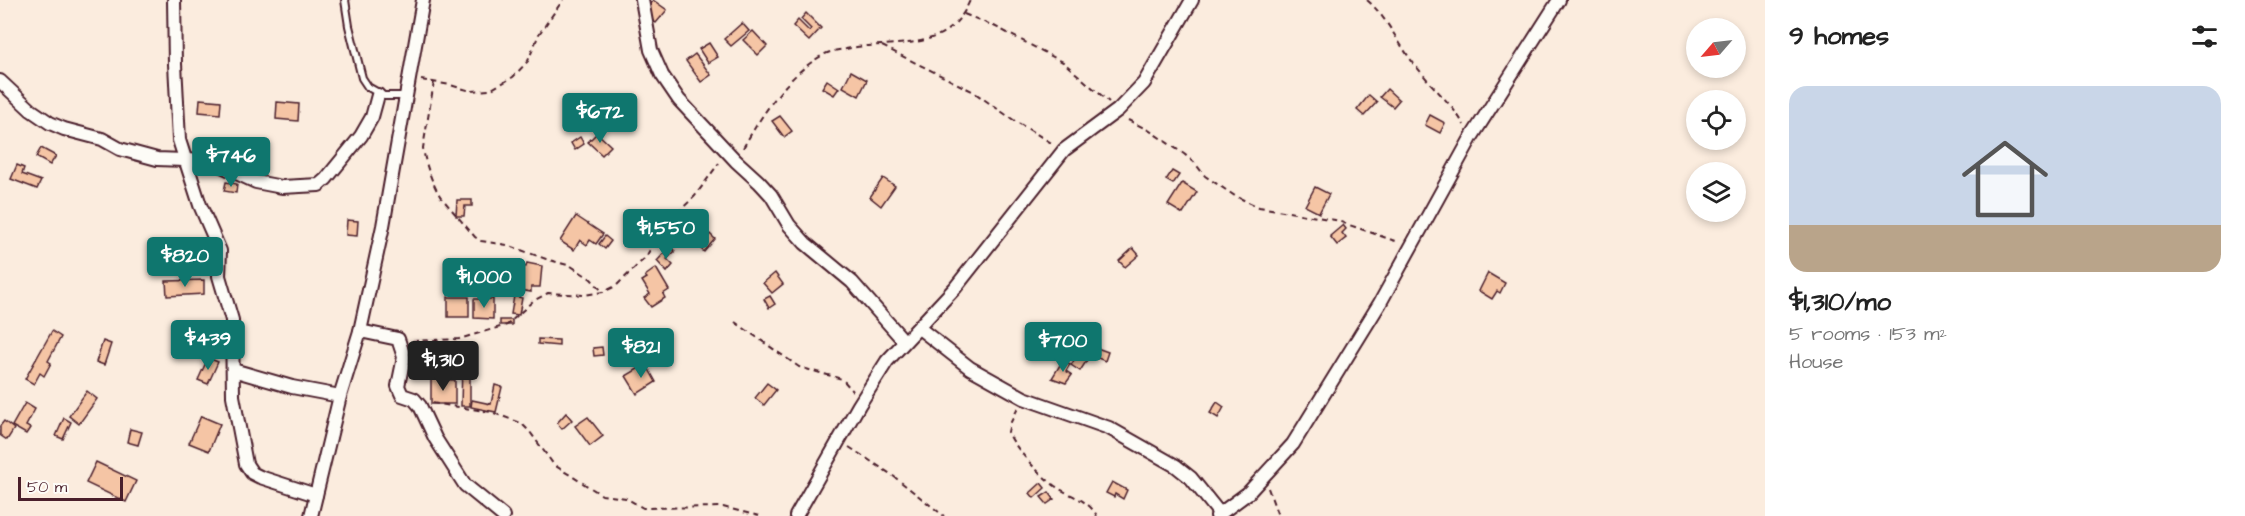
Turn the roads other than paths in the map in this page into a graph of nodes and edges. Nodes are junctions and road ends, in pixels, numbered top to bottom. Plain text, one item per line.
1 (174, 0) edge
2 (345, 0) edge
3 (423, 0) edge
4 (642, 0) edge
5 (1192, 0) edge
6 (1559, 0) edge
7 (0, 81) edge
8 (378, 95) junction
9 (407, 96) junction
10 (185, 159) junction
11 (919, 327) junction
12 (360, 331) junction
13 (904, 341) junction
14 (233, 370) junction
15 (340, 396) junction
16 (316, 495) junction
17 (1219, 515) edge
18 (311, 516) edge
19 (503, 516) edge
20 (796, 516) edge

1 - 10 street
2 - 8 lane
3 - 9 street
4 - 13 street
5 - 11 street
6 - 17 street
7 - 10 street
8 - 9 lane
8 - 10 street
9 - 12 street
10 - 14 street
11 - 13 street
11 - 17 street
12 - 15 street
12 - 19 street
13 - 20 street
14 - 15 street
14 - 16 street
15 - 16 street
16 - 18 street

